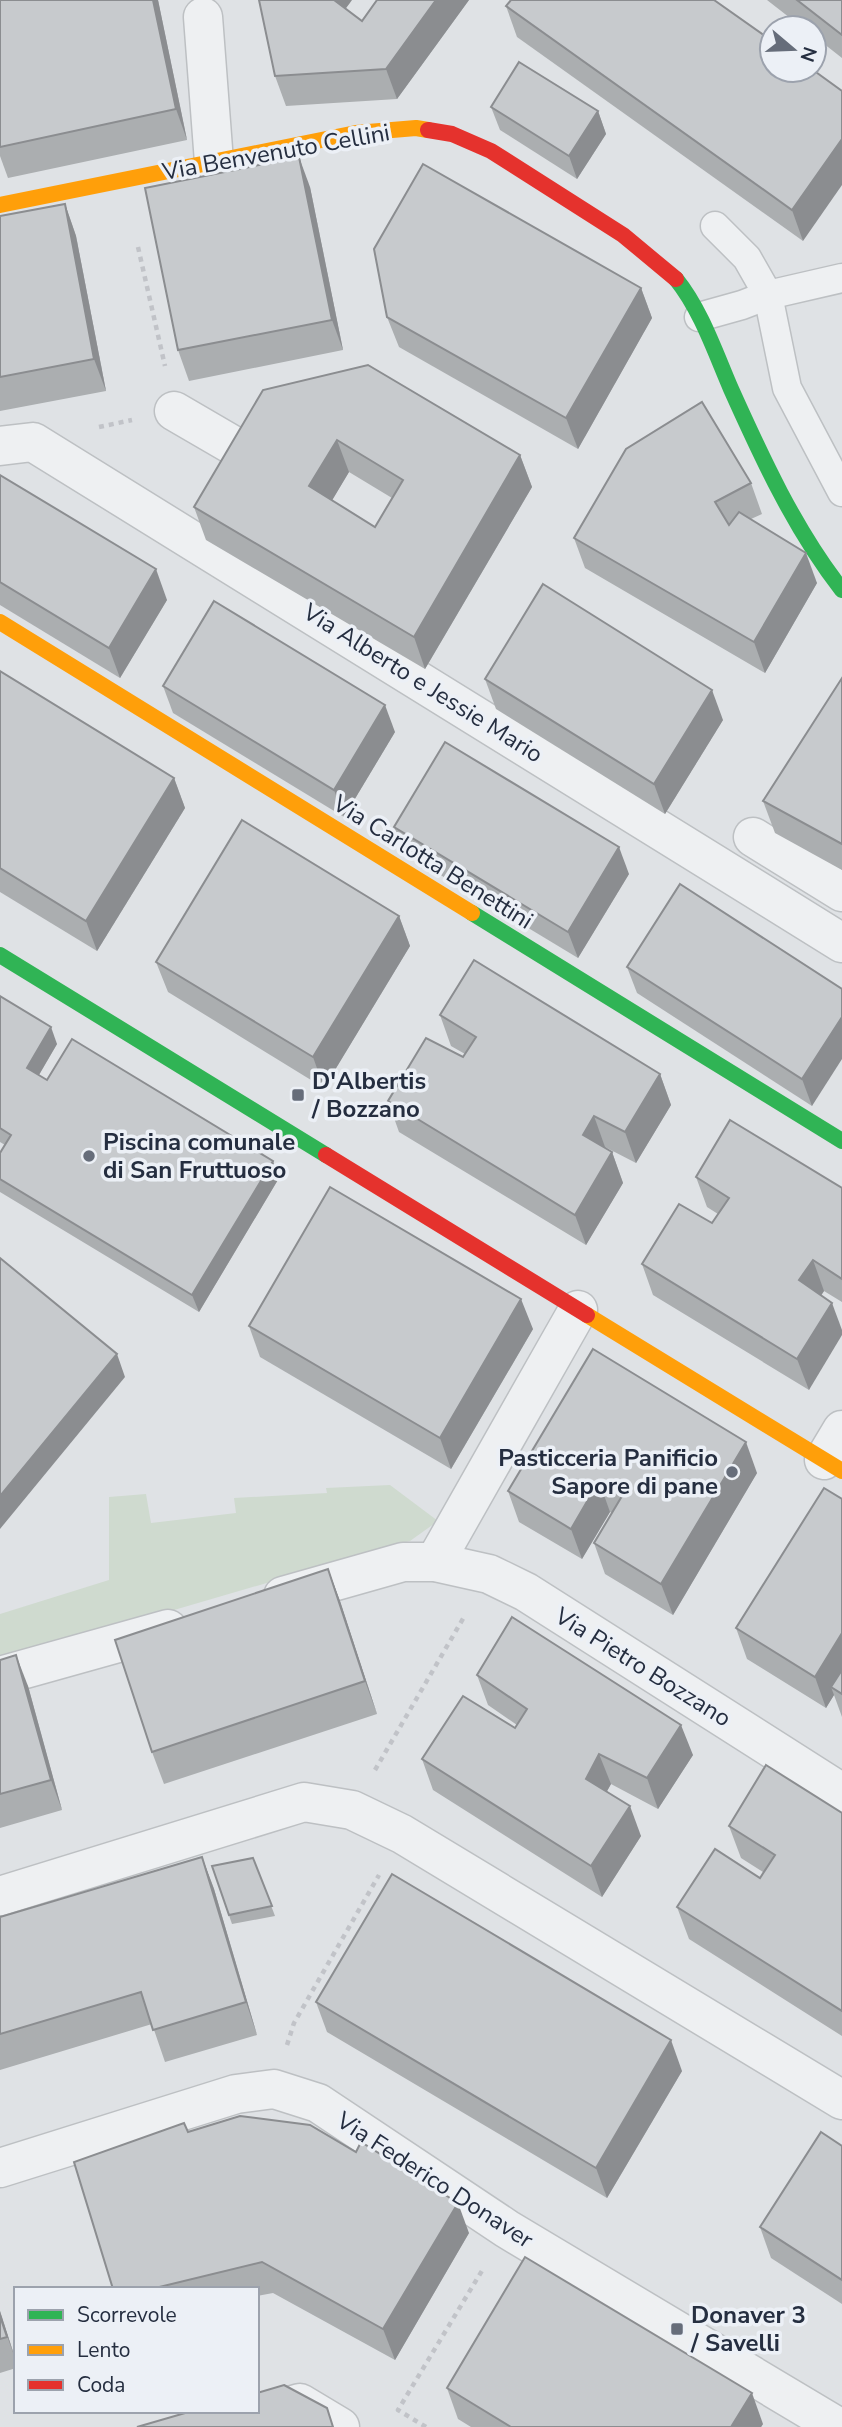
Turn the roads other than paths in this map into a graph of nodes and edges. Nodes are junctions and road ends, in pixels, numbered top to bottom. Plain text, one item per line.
1 (203, 17) dead end
2 (214, 162) junction
3 (0, 205) edge
4 (715, 226) dead end
5 (842, 278) edge
6 (768, 295) junction
7 (699, 317) junction
8 (174, 411) road end
9 (17, 444) edge
10 (248, 454) edge
11 (842, 492) edge
12 (842, 590) edge
13 (0, 622) edge
14 (752, 837) dead end
15 (842, 891) edge
16 (842, 943) edge
17 (0, 955) edge
18 (842, 1141) edge
19 (578, 1310) junction
20 (836, 1454) edge
21 (435, 1562) junction
22 (255, 1604) edge
23 (201, 1619) edge
24 (0, 1676) edge
25 (842, 1793) edge
26 (0, 1896) edge
27 (842, 2100) edge
28 (0, 2168) edge
29 (217, 2427) edge
30 (340, 2427) edge
31 (838, 2427) edge

1 - 2 street
2 - 3 street, Via Benvenuto Cellini
2 - 7 street, Via Benvenuto Cellini
4 - 6 lane
5 - 6 lane
6 - 7 lane
6 - 11 lane
7 - 12 street, Via Benvenuto Cellini
8 - 10 street
9 - 16 street, Via Alberto e Jessie Mario
13 - 18 street, Via Carlotta Benettini
14 - 15 street
17 - 19 street
19 - 20 street
19 - 21 street
21 - 22 street, Via Pietro Bozzano
21 - 25 street, Via Pietro Bozzano
23 - 24 street
26 - 27 street
28 - 31 street, Via Federico Donaver
29 - 30 street

